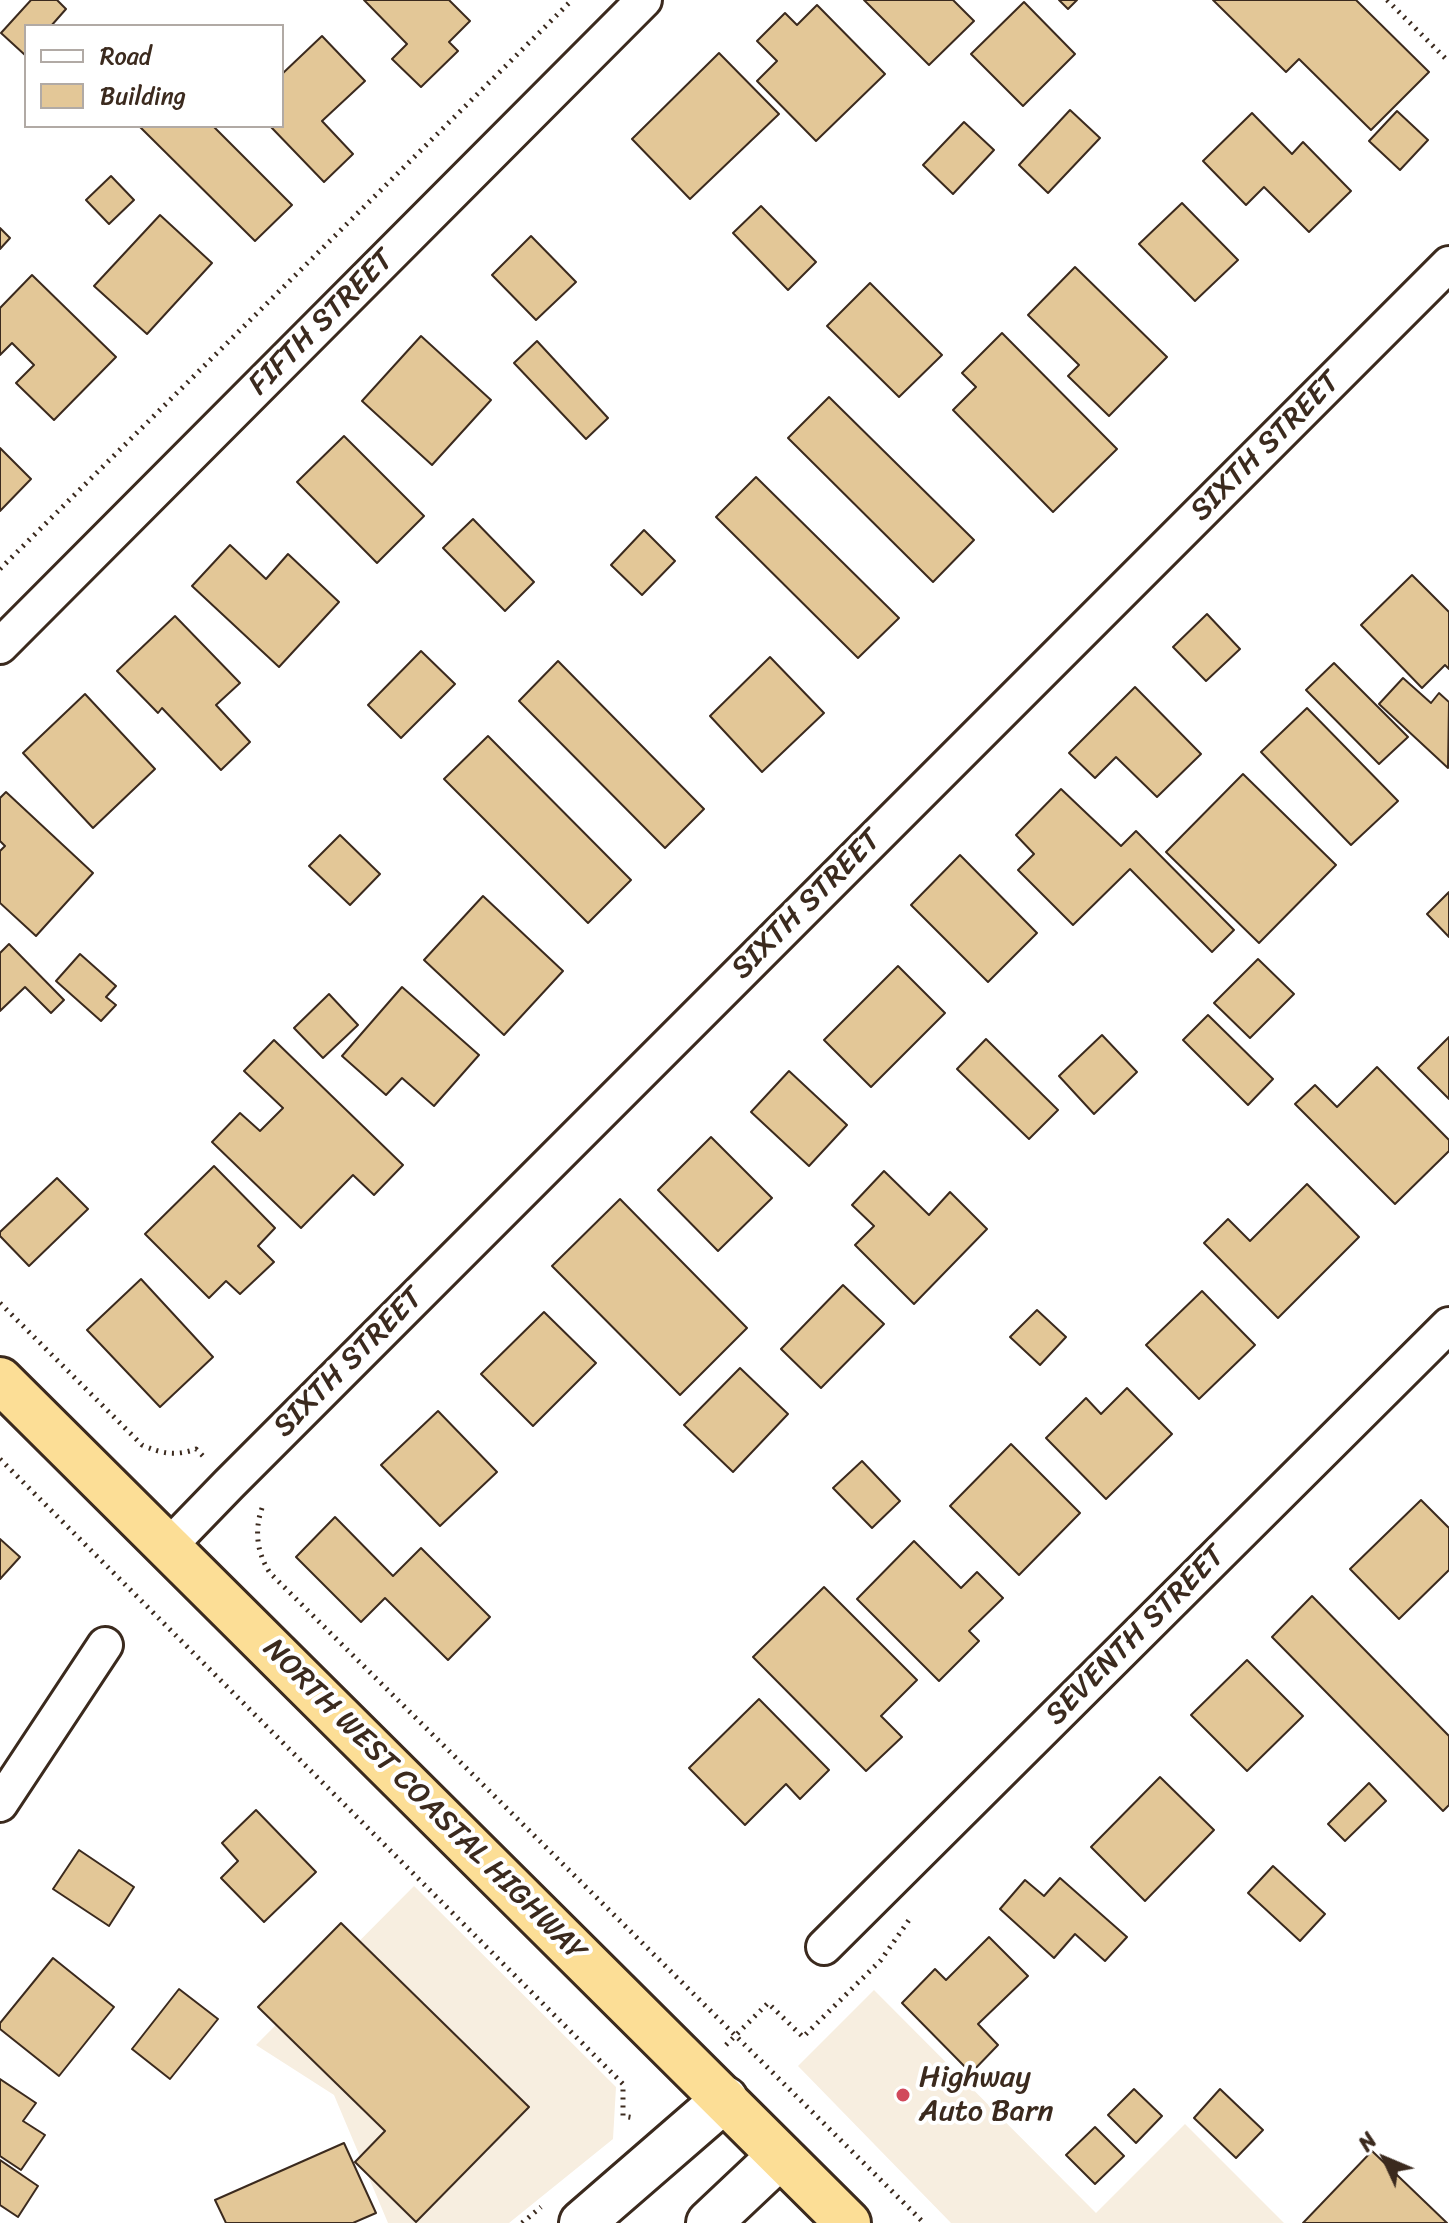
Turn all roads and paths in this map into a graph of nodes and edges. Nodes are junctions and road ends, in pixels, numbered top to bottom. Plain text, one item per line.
1 (572, 0) edge
2 (644, 0) edge
3 (1387, 0) edge
4 (1449, 62) edge
5 (1449, 264) edge
6 (0, 569) edge
7 (0, 646) edge
8 (0, 1303) edge
9 (1449, 1325) edge
10 (0, 1380) edge
11 (196, 1449) dead end
12 (0, 1459) edge
13 (260, 1515) dead end
14 (167, 1548) junction
15 (105, 1645) dead end
16 (0, 1804) edge
17 (824, 1947) dead end
18 (725, 2099) junction
19 (646, 2119) dead end
20 (780, 2156) junction
21 (582, 2223) edge
22 (709, 2223) edge
23 (848, 2223) edge
24 (924, 2223) edge

1 - 6 path
2 - 7 street, FIFTH STREET
3 - 4 path
5 - 14 street, SIXTH STREET
8 - 11 path
9 - 17 street, SEVENTH STREET
10 - 14 highway, NORTH WEST COASTAL HIGHWAY
12 - 19 path
13 - 24 path
14 - 18 highway, NORTH WEST COASTAL HIGHWAY
15 - 16 street
18 - 20 highway, NORTH WEST COASTAL HIGHWAY
18 - 21 main road
20 - 22 main road
20 - 23 highway, NORTH WEST COASTAL HIGHWAY

